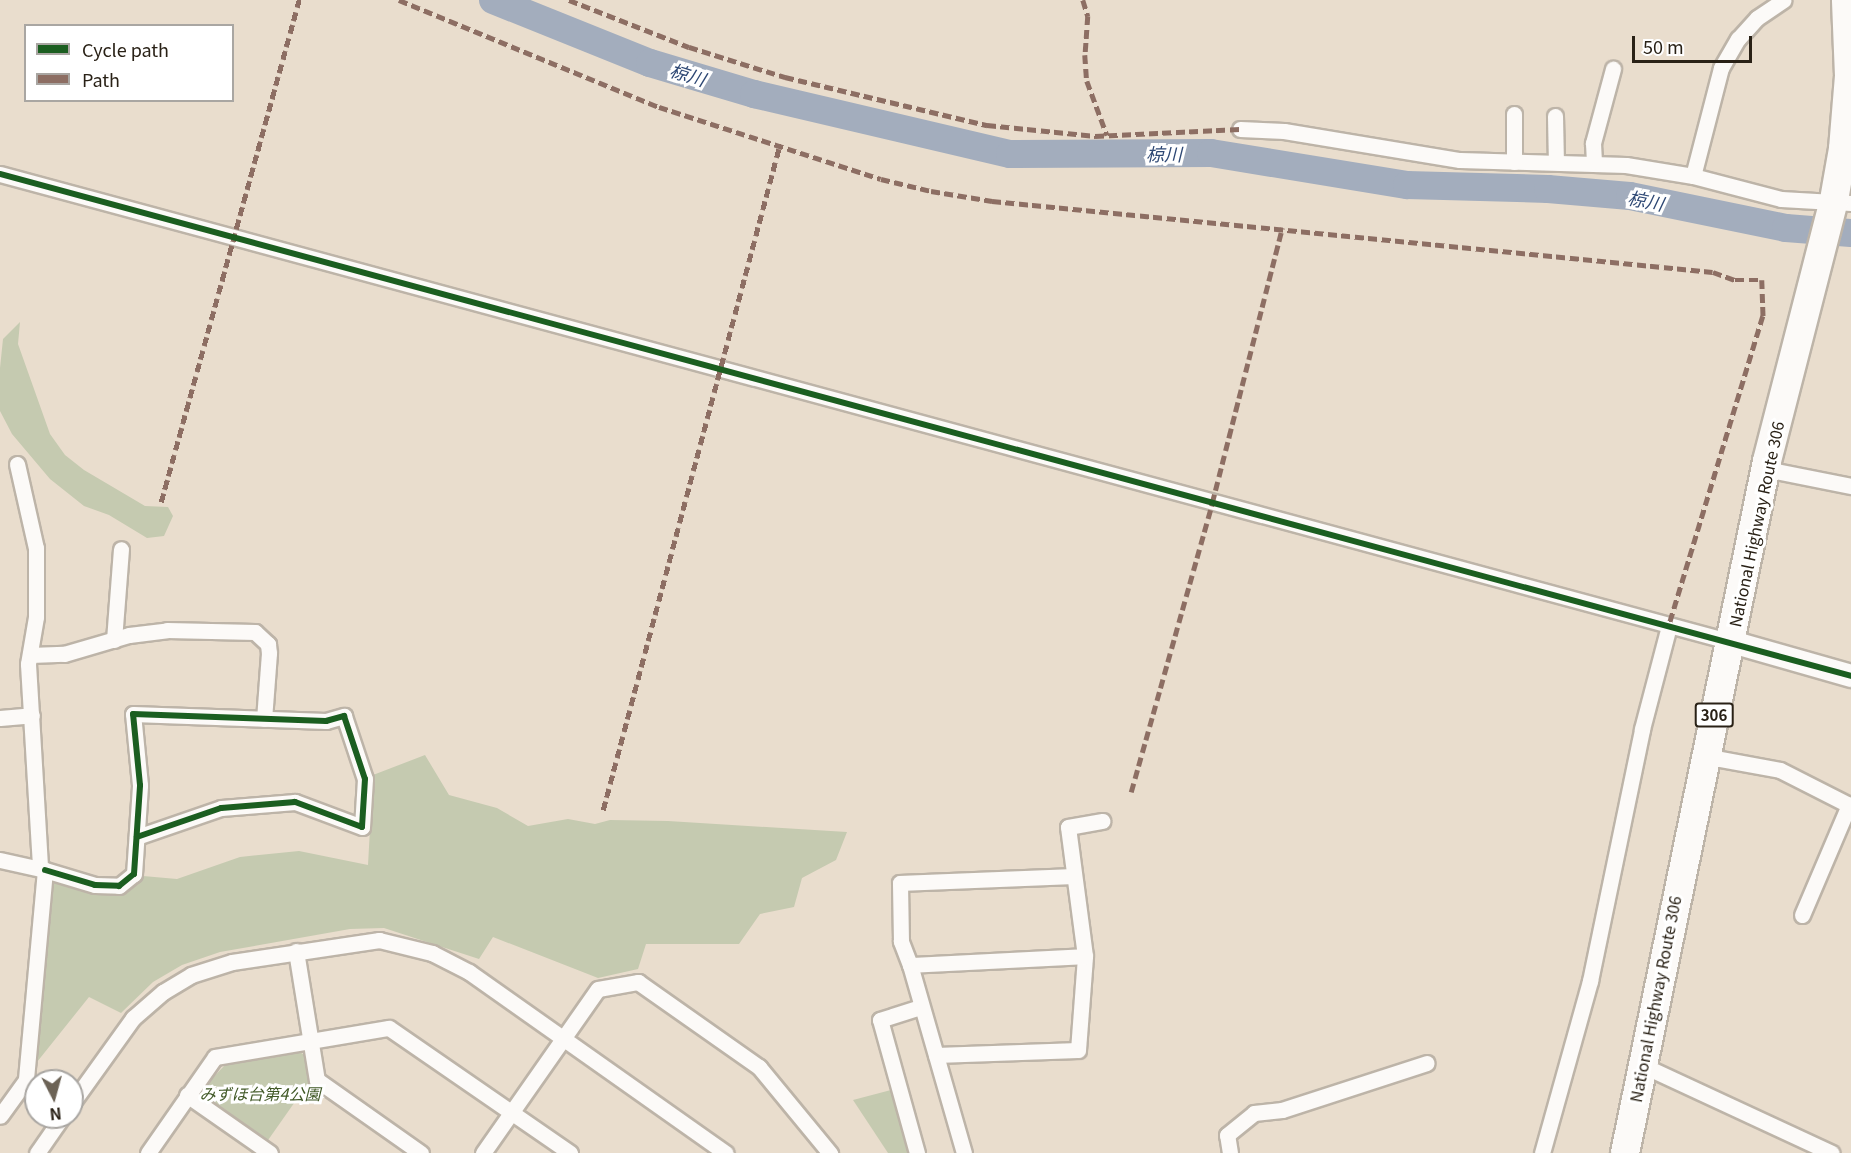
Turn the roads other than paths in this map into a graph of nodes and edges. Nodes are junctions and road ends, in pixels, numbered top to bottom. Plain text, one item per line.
1 (1784, 0) edge
2 (1846, 0) edge
3 (1613, 69) dead end
4 (1514, 114) dead end
5 (1556, 116) dead end
6 (1240, 129) dead end
7 (1514, 162) junction
8 (1556, 162) junction
9 (1594, 162) junction
10 (0, 174) edge
11 (1693, 176) junction
12 (1842, 201) edge
13 (17, 464) dead end
14 (1766, 469) junction
15 (1851, 486) edge
16 (121, 549) dead end
17 (1669, 626) junction
18 (114, 640) junction
19 (1732, 642) junction
20 (30, 655) junction
21 (1851, 676) edge
22 (32, 715) junction
23 (0, 718) edge
24 (264, 719) junction
25 (1704, 756) junction
26 (1850, 806) edge
27 (1102, 821) dead end
28 (137, 837) junction
29 (0, 860) edge
30 (42, 870) junction
31 (1073, 876) junction
32 (1802, 915) dead end
33 (296, 951) junction
34 (1085, 956) junction
35 (910, 965) junction
36 (920, 1007) junction
37 (311, 1040) junction
38 (562, 1040) junction
39 (936, 1054) junction
40 (1427, 1063) dead end
41 (1642, 1065) junction
42 (84, 1086) edge
43 (187, 1095) junction
44 (511, 1112) junction
45 (0, 1116) edge
46 (54, 1129) edge
47 (37, 1153) edge
48 (148, 1153) edge
49 (270, 1153) edge
50 (421, 1153) edge
51 (483, 1153) edge
52 (570, 1153) edge
53 (726, 1153) edge
54 (830, 1153) edge
55 (917, 1153) edge
56 (964, 1153) edge
57 (1230, 1153) edge
58 (1542, 1153) edge
59 (1625, 1153) edge
60 (1832, 1153) edge

1 - 11 street
2 - 12 highway, National Highway Route 306 / 306
3 - 9 street
4 - 7 street
5 - 8 street
6 - 7 street
7 - 8 street
8 - 9 street
9 - 11 street
10 - 17 street
11 - 12 street
12 - 14 highway, National Highway Route 306 / 306
13 - 20 street
14 - 15 street
14 - 19 highway, National Highway Route 306 / 306
16 - 18 street
17 - 19 street
17 - 58 street
18 - 20 street
18 - 24 street
19 - 21 street
19 - 25 highway, National Highway Route 306 / 306
20 - 22 street
22 - 23 street
22 - 30 street
24 - 28 street
24 - 28 street
25 - 26 street
25 - 41 highway, National Highway Route 306 / 306
26 - 32 street
27 - 31 street
28 - 30 street
29 - 30 street
30 - 45 street
31 - 34 street
31 - 35 street
33 - 37 street
33 - 38 street
33 - 42 street
34 - 35 street
34 - 39 street
35 - 36 street
36 - 39 street
36 - 55 street
37 - 43 street
37 - 44 street
37 - 50 street
38 - 44 street
38 - 53 street
38 - 54 street
39 - 56 street
40 - 57 street
41 - 59 highway, National Highway Route 306 / 306
41 - 60 street
43 - 48 street
43 - 49 street
44 - 51 street
44 - 52 street
46 - 47 street

